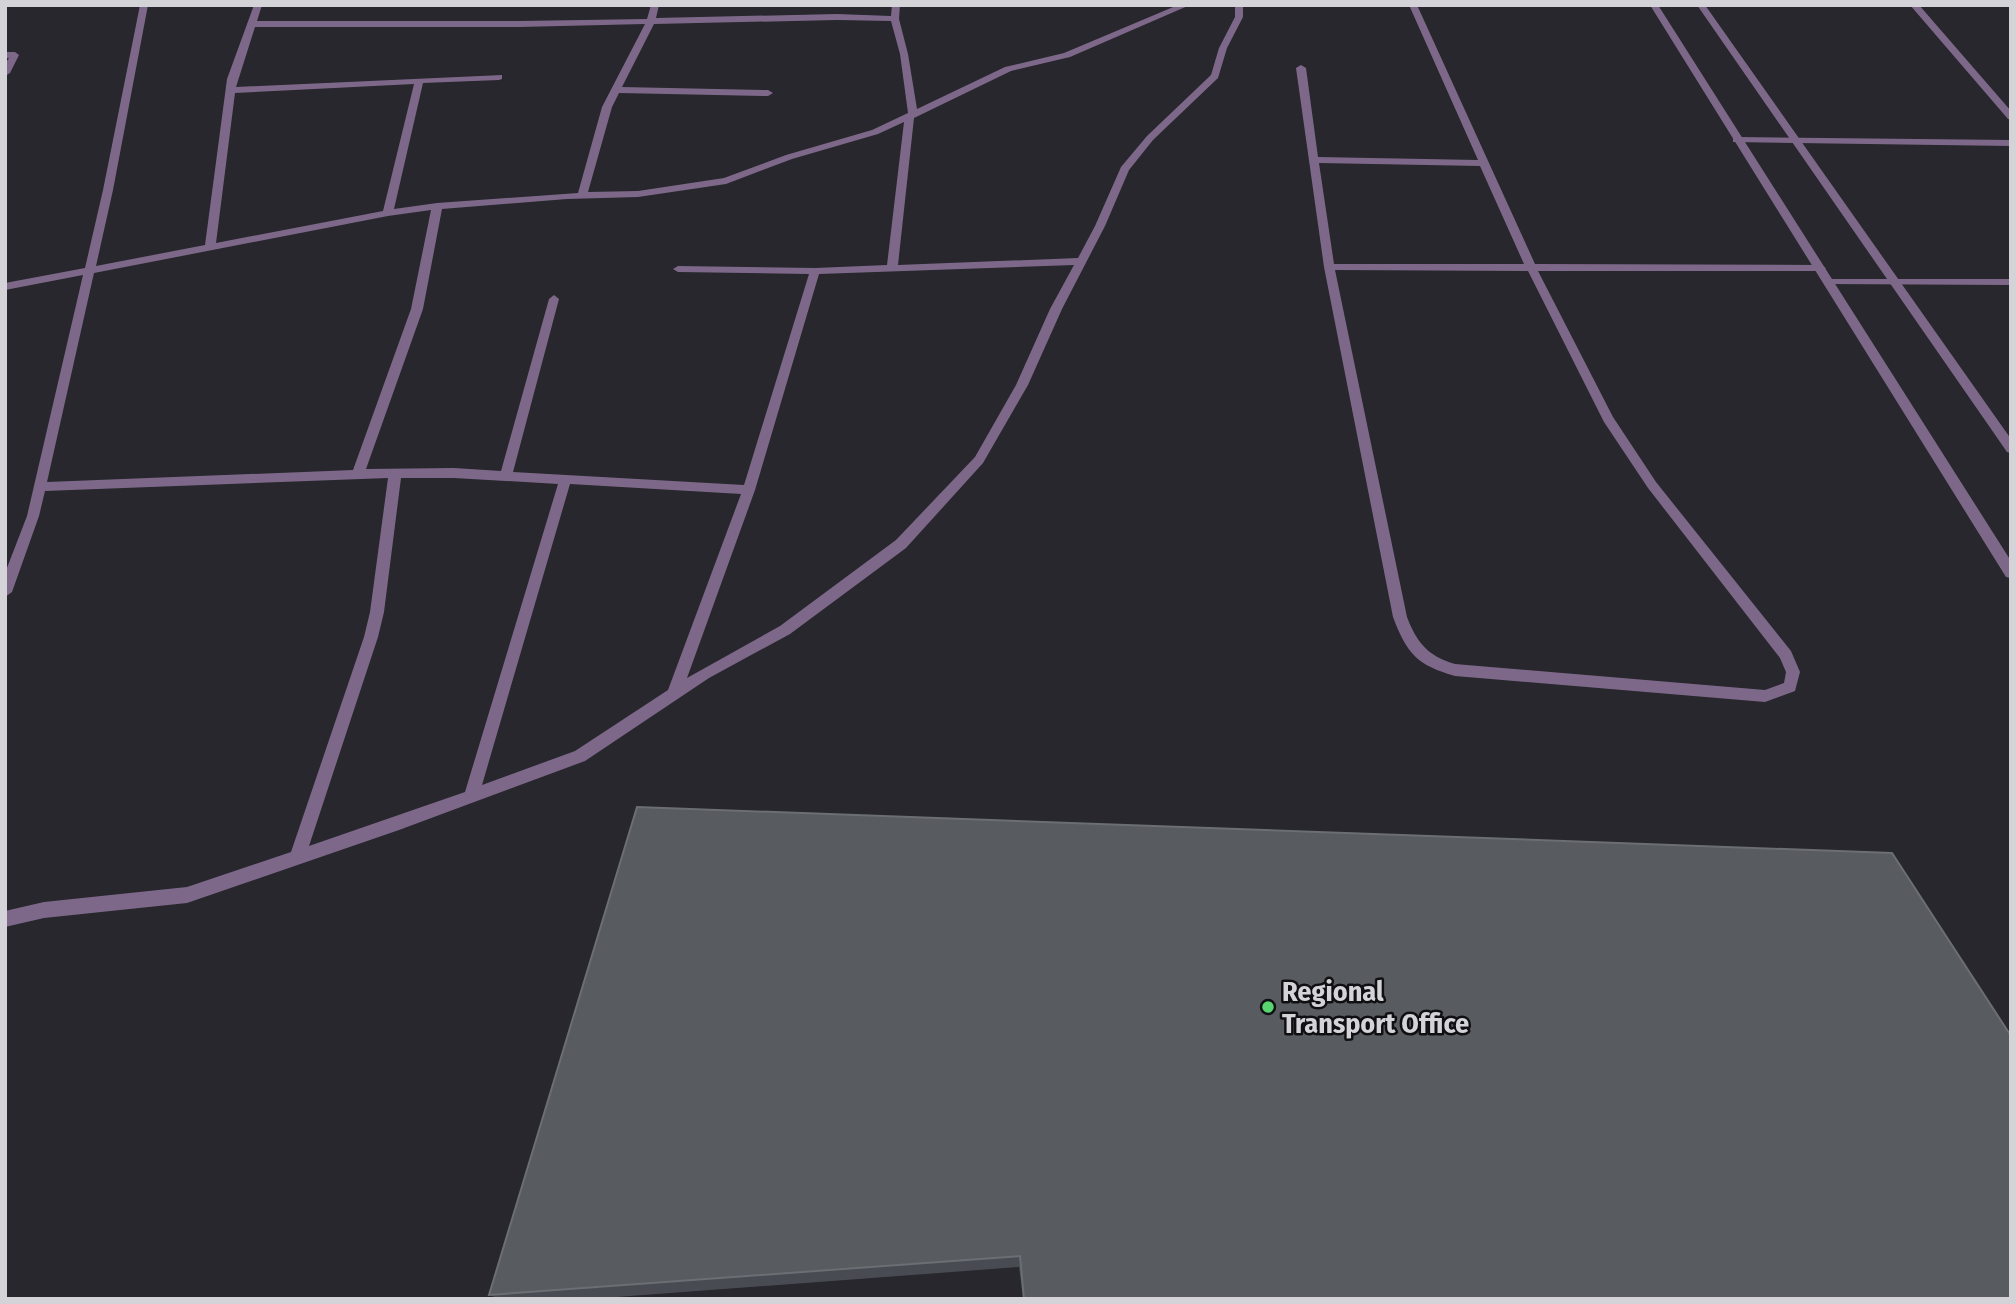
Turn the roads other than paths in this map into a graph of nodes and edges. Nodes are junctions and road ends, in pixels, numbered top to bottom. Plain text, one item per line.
1 (144, 5) edge
2 (258, 5) edge
3 (655, 5) edge
4 (896, 5) edge
5 (1186, 5) edge
6 (1239, 5) edge
7 (1413, 5) edge
8 (1654, 5) edge
9 (1701, 5) edge
10 (1914, 5) edge
11 (895, 19) junction
12 (651, 21) junction
13 (252, 24) junction
14 (5, 55) edge
15 (1301, 68) dead end
16 (5, 73) edge
17 (499, 77) dead end
18 (419, 81) junction
19 (231, 90) junction
20 (616, 90) junction
21 (768, 93) dead end
22 (911, 116) junction
23 (2011, 117) edge
24 (1736, 140) junction
25 (1798, 140) junction
26 (2011, 142) edge
27 (1315, 160) junction
28 (1484, 163) junction
29 (582, 195) junction
30 (437, 206) junction
31 (388, 213) junction
32 (210, 246) junction
33 (1082, 261) junction
34 (1530, 265) junction
35 (1329, 267) junction
36 (892, 268) junction
37 (1821, 268) junction
38 (678, 269) dead end
39 (90, 270) junction
40 (815, 271) junction
41 (1830, 282) junction
42 (1896, 282) junction
43 (2011, 282) edge
44 (5, 287) edge
45 (554, 299) dead end
46 (2011, 449) edge
47 (396, 473) junction
48 (358, 474) junction
49 (506, 476) junction
50 (565, 480) junction
51 (40, 487) junction
52 (749, 490) junction
53 (2011, 573) edge
54 (5, 592) edge
55 (674, 694) junction
56 (472, 795) junction
57 (296, 858) junction
58 (5, 919) edge

1 - 39 street
2 - 13 street
3 - 12 street
4 - 11 street
5 - 22 street
6 - 33 street
7 - 28 street
8 - 24 street
9 - 25 street
10 - 23 street
11 - 12 street
11 - 22 street
12 - 13 street
12 - 20 street
13 - 19 street
14 - 16 street
15 - 27 street
17 - 18 street
18 - 19 street
18 - 31 street
19 - 32 street
20 - 21 street
20 - 29 street
22 - 29 street
22 - 36 street
24 - 25 street
24 - 37 street
25 - 26 street
25 - 42 street
27 - 28 street
27 - 35 street
28 - 34 street
29 - 30 street
30 - 31 street
30 - 48 street
31 - 32 street
32 - 39 street
33 - 36 street
33 - 55 street
34 - 35 street
34 - 35 street
34 - 37 street
36 - 40 street
37 - 41 street
38 - 40 street
39 - 44 street
39 - 51 street
40 - 52 street
41 - 42 street
41 - 53 street
42 - 43 street
42 - 46 street
45 - 49 street
47 - 48 street
47 - 49 street
47 - 57 street
48 - 51 street
49 - 50 street
50 - 52 street
50 - 56 street
51 - 54 street
52 - 55 street
55 - 56 street
56 - 57 street
57 - 58 street

